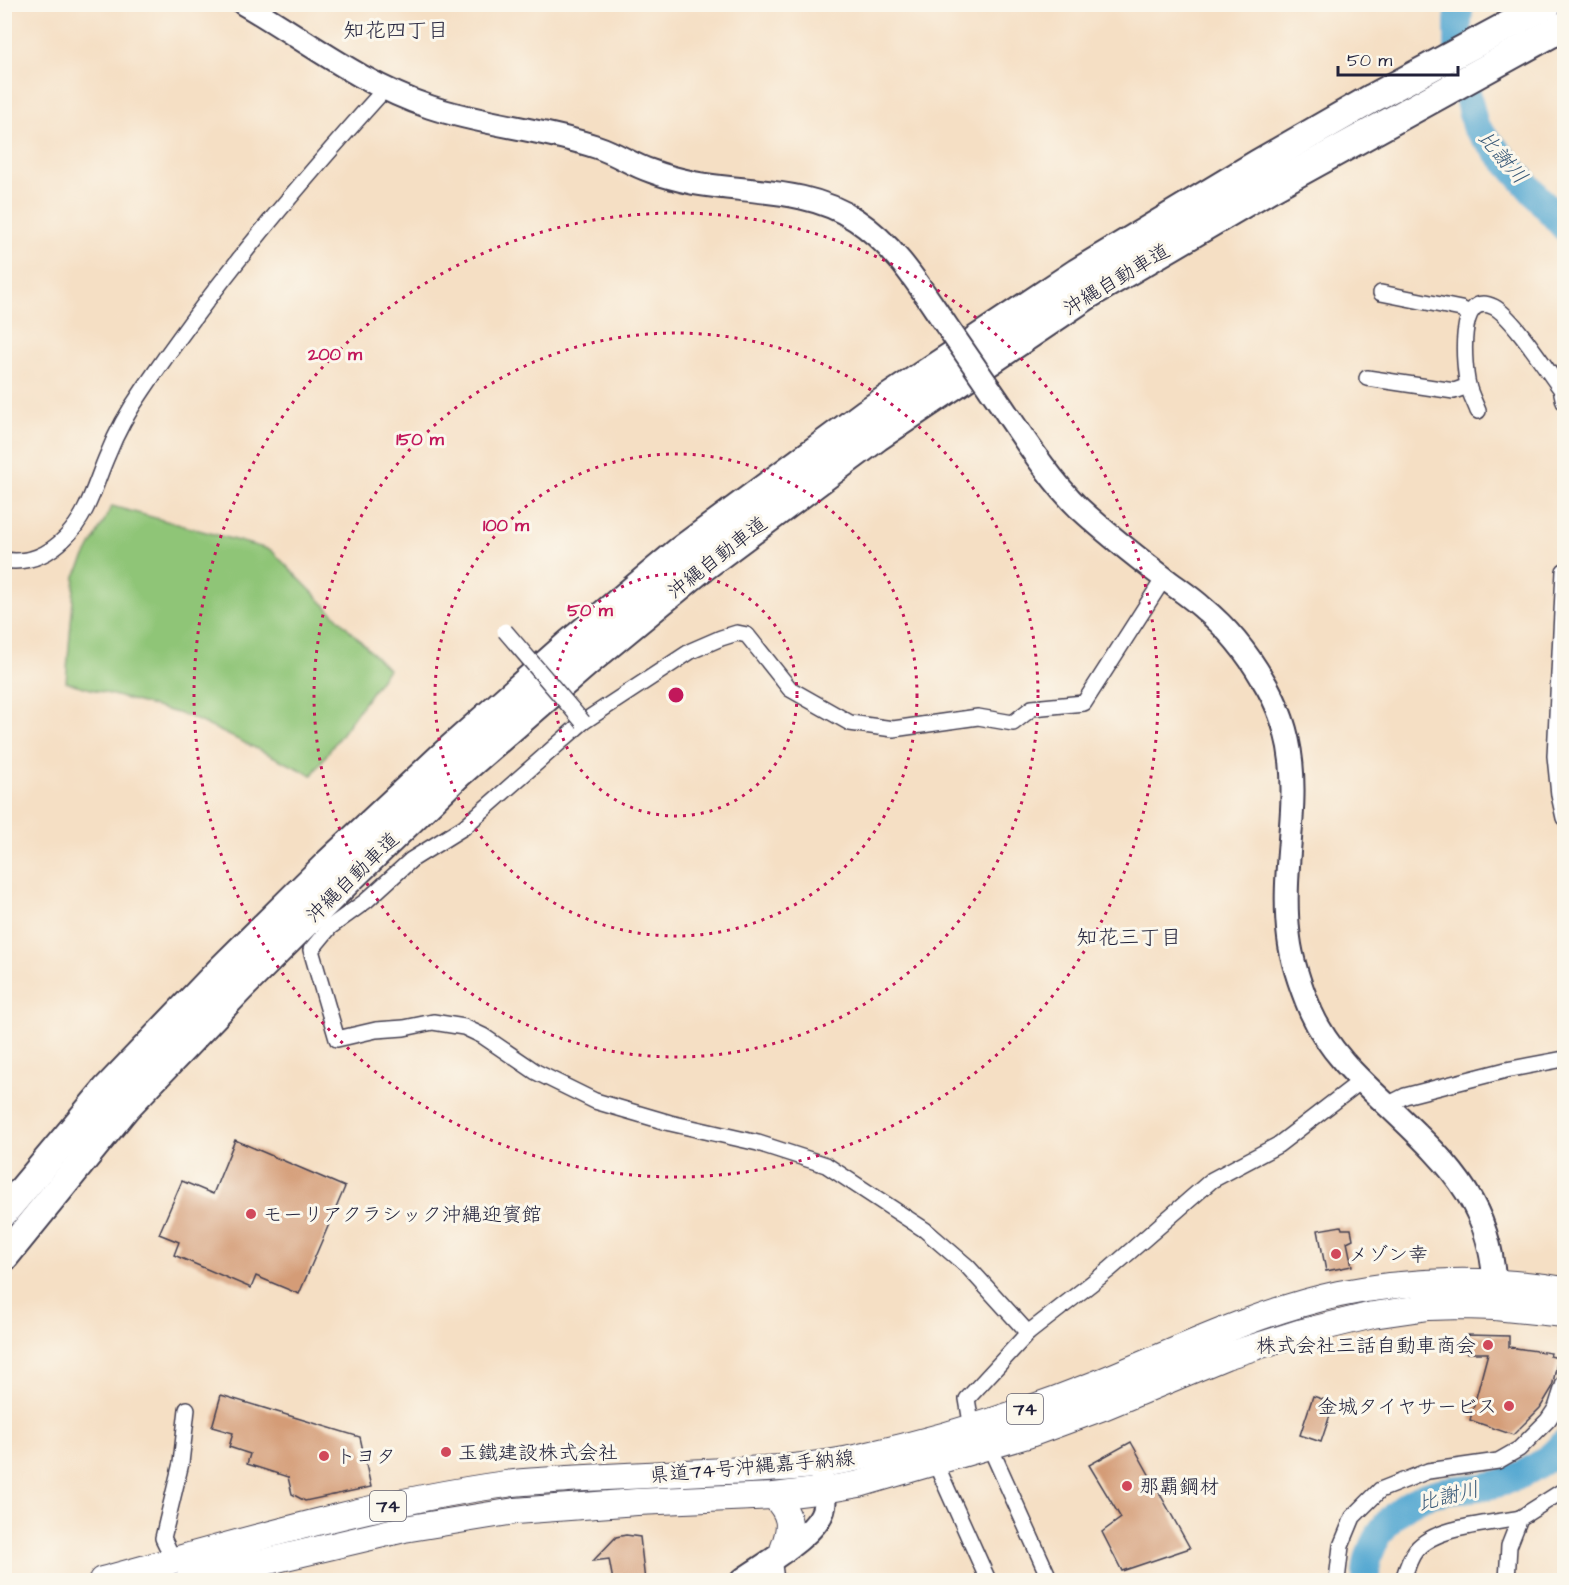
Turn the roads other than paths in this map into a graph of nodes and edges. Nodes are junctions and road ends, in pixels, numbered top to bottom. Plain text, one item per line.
1 (244, 4) edge
2 (1549, 19) edge
3 (384, 90) junction
4 (1381, 293) dead end
5 (1469, 313) junction
6 (1367, 378) dead end
7 (1468, 386) junction
8 (1564, 402) edge
9 (1478, 411) dead end
10 (4, 560) edge
11 (1564, 572) edge
12 (1164, 578) junction
13 (505, 631) dead end
14 (584, 722) junction
15 (1564, 818) edge
16 (1564, 1059) edge
17 (1361, 1081) junction
18 (1387, 1105) junction
19 (4, 1212) edge
20 (4, 1257) edge
21 (1564, 1290) edge
22 (1495, 1294) junction
23 (1564, 1314) edge
24 (1028, 1333) junction
25 (1564, 1383) edge
26 (187, 1409) dead end
27 (972, 1428) junction
28 (990, 1447) junction
29 (936, 1462) junction
30 (819, 1464) junction
31 (824, 1490) junction
32 (1564, 1490) edge
33 (774, 1496) junction
34 (1520, 1518) junction
35 (777, 1563) edge
36 (194, 1574) edge
37 (102, 1581) edge
38 (742, 1581) edge
39 (988, 1581) edge
40 (1050, 1581) edge
41 (1337, 1581) edge
42 (1403, 1581) edge
43 (1506, 1581) edge

1 - 3 street
2 - 19 highway, 沖縄自動車道
2 - 20 highway, 沖縄自動車道
3 - 10 street
3 - 12 street, bridge
4 - 5 street
5 - 7 street
5 - 8 street
6 - 7 street
7 - 9 street
11 - 15 street
12 - 14 street
12 - 17 street
13 - 14 street, bridge
14 - 24 street
16 - 18 street
17 - 18 street
17 - 24 street
18 - 22 street
21 - 22 main road, 県道74号沖縄嘉手納線 / 74
22 - 23 main road, 県道74号沖縄嘉手納線 / 74
22 - 27 main road, 県道74号沖縄嘉手納線 / 74
22 - 28 main road, 県道74号沖縄嘉手納線 / 74
24 - 27 street
25 - 41 street
26 - 36 street
27 - 30 main road, 県道74号沖縄嘉手納線 / 74
28 - 29 main road, 県道74号沖縄嘉手納線 / 74
28 - 40 street
29 - 31 main road, 県道74号沖縄嘉手納線 / 74
29 - 39 street
30 - 31 street
30 - 36 main road, 県道74号沖縄嘉手納線 / 74
31 - 33 main road, 県道74号沖縄嘉手納線 / 74
31 - 35 street
32 - 34 street
33 - 35 main road
33 - 36 main road, 県道74号沖縄嘉手納線 / 74
34 - 42 street
34 - 43 street
35 - 38 street
36 - 37 main road, 県道74号沖縄嘉手納線 / 74

